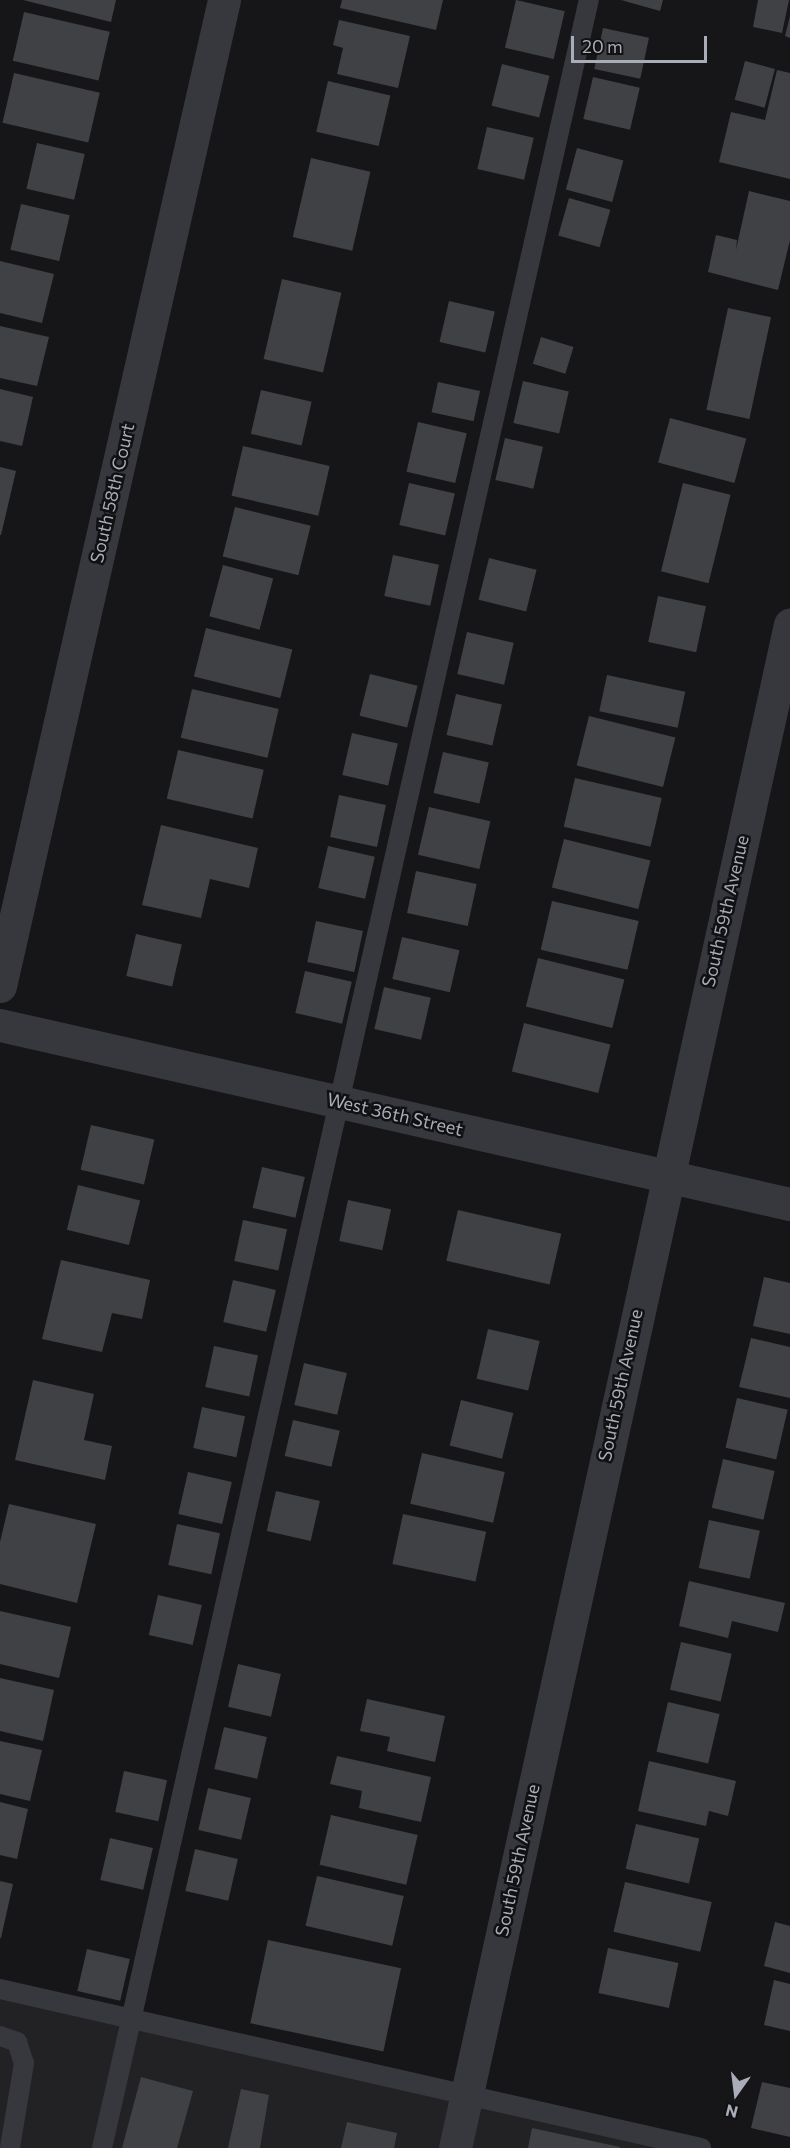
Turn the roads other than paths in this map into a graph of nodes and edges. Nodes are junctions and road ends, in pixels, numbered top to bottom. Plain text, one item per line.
1 (225, 0) edge
2 (589, 0) edge
3 (790, 624) edge
4 (0, 986) edge
5 (0, 1025) edge
6 (339, 1102) junction
7 (666, 1175) junction
8 (790, 1204) edge
9 (0, 1989) edge
10 (131, 2018) junction
11 (0, 2036) edge
12 (466, 2095) junction
13 (10, 2148) edge
14 (102, 2148) edge
15 (454, 2148) edge
16 (701, 2148) edge

1 - 4 street, South 58th Court
2 - 6 lane
3 - 7 street, South 59th Avenue
5 - 6 street, West 36th Street
6 - 7 street, West 36th Street
6 - 10 lane
7 - 8 street, West 36th Street
7 - 12 street, South 59th Avenue
9 - 10 lane
10 - 12 lane
10 - 14 lane
11 - 13 lane
12 - 15 street, South 59th Avenue
12 - 16 lane

